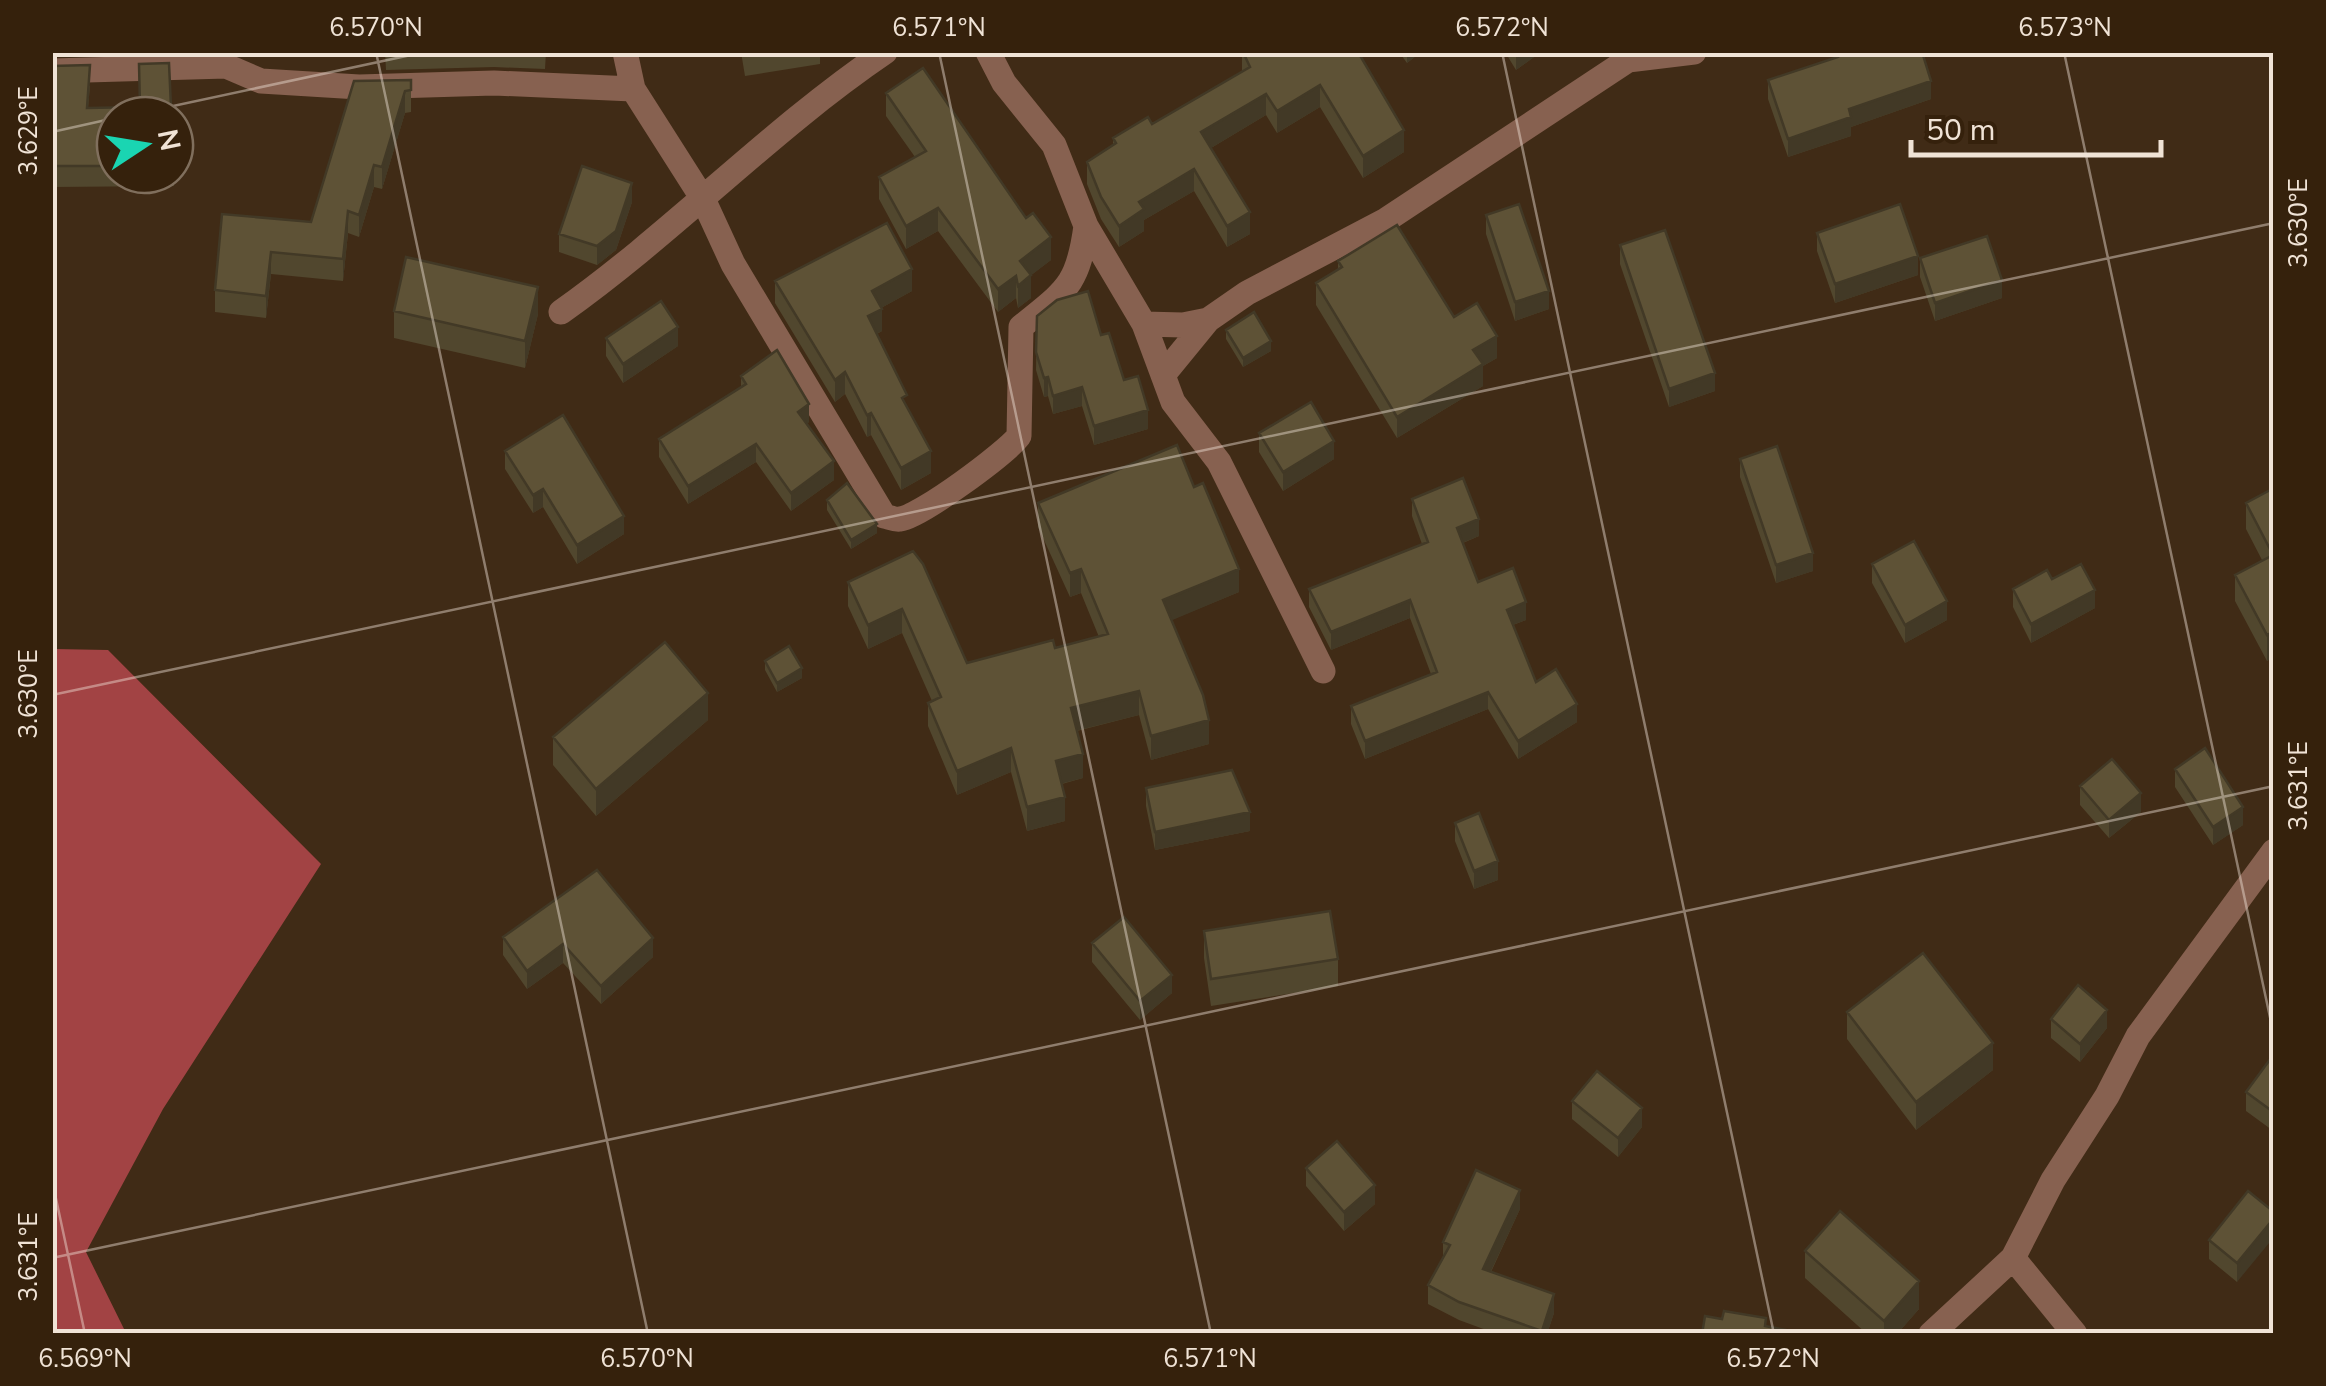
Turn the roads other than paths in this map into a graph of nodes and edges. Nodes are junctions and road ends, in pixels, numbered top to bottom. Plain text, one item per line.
1 (625, 52) edge
2 (885, 52) edge
3 (988, 52) edge
4 (1694, 52) edge
5 (1626, 56) edge
6 (222, 59) edge
7 (52, 71) edge
8 (634, 89) junction
9 (703, 199) junction
10 (1086, 226) junction
11 (561, 312) dead end
12 (1208, 320) junction
13 (1144, 324) junction
14 (1163, 376) junction
15 (1323, 671) dead end
16 (2274, 851) edge
17 (2013, 1258) junction
18 (1931, 1334) edge
19 (2075, 1334) edge

1 - 8 street
2 - 9 street
3 - 10 street
4 - 5 street
5 - 12 street
6 - 7 street
6 - 8 street
8 - 9 street
9 - 10 street
9 - 11 street
10 - 13 street
12 - 13 street
12 - 14 street
13 - 14 street
14 - 15 street
16 - 17 street
17 - 18 street
17 - 19 street

